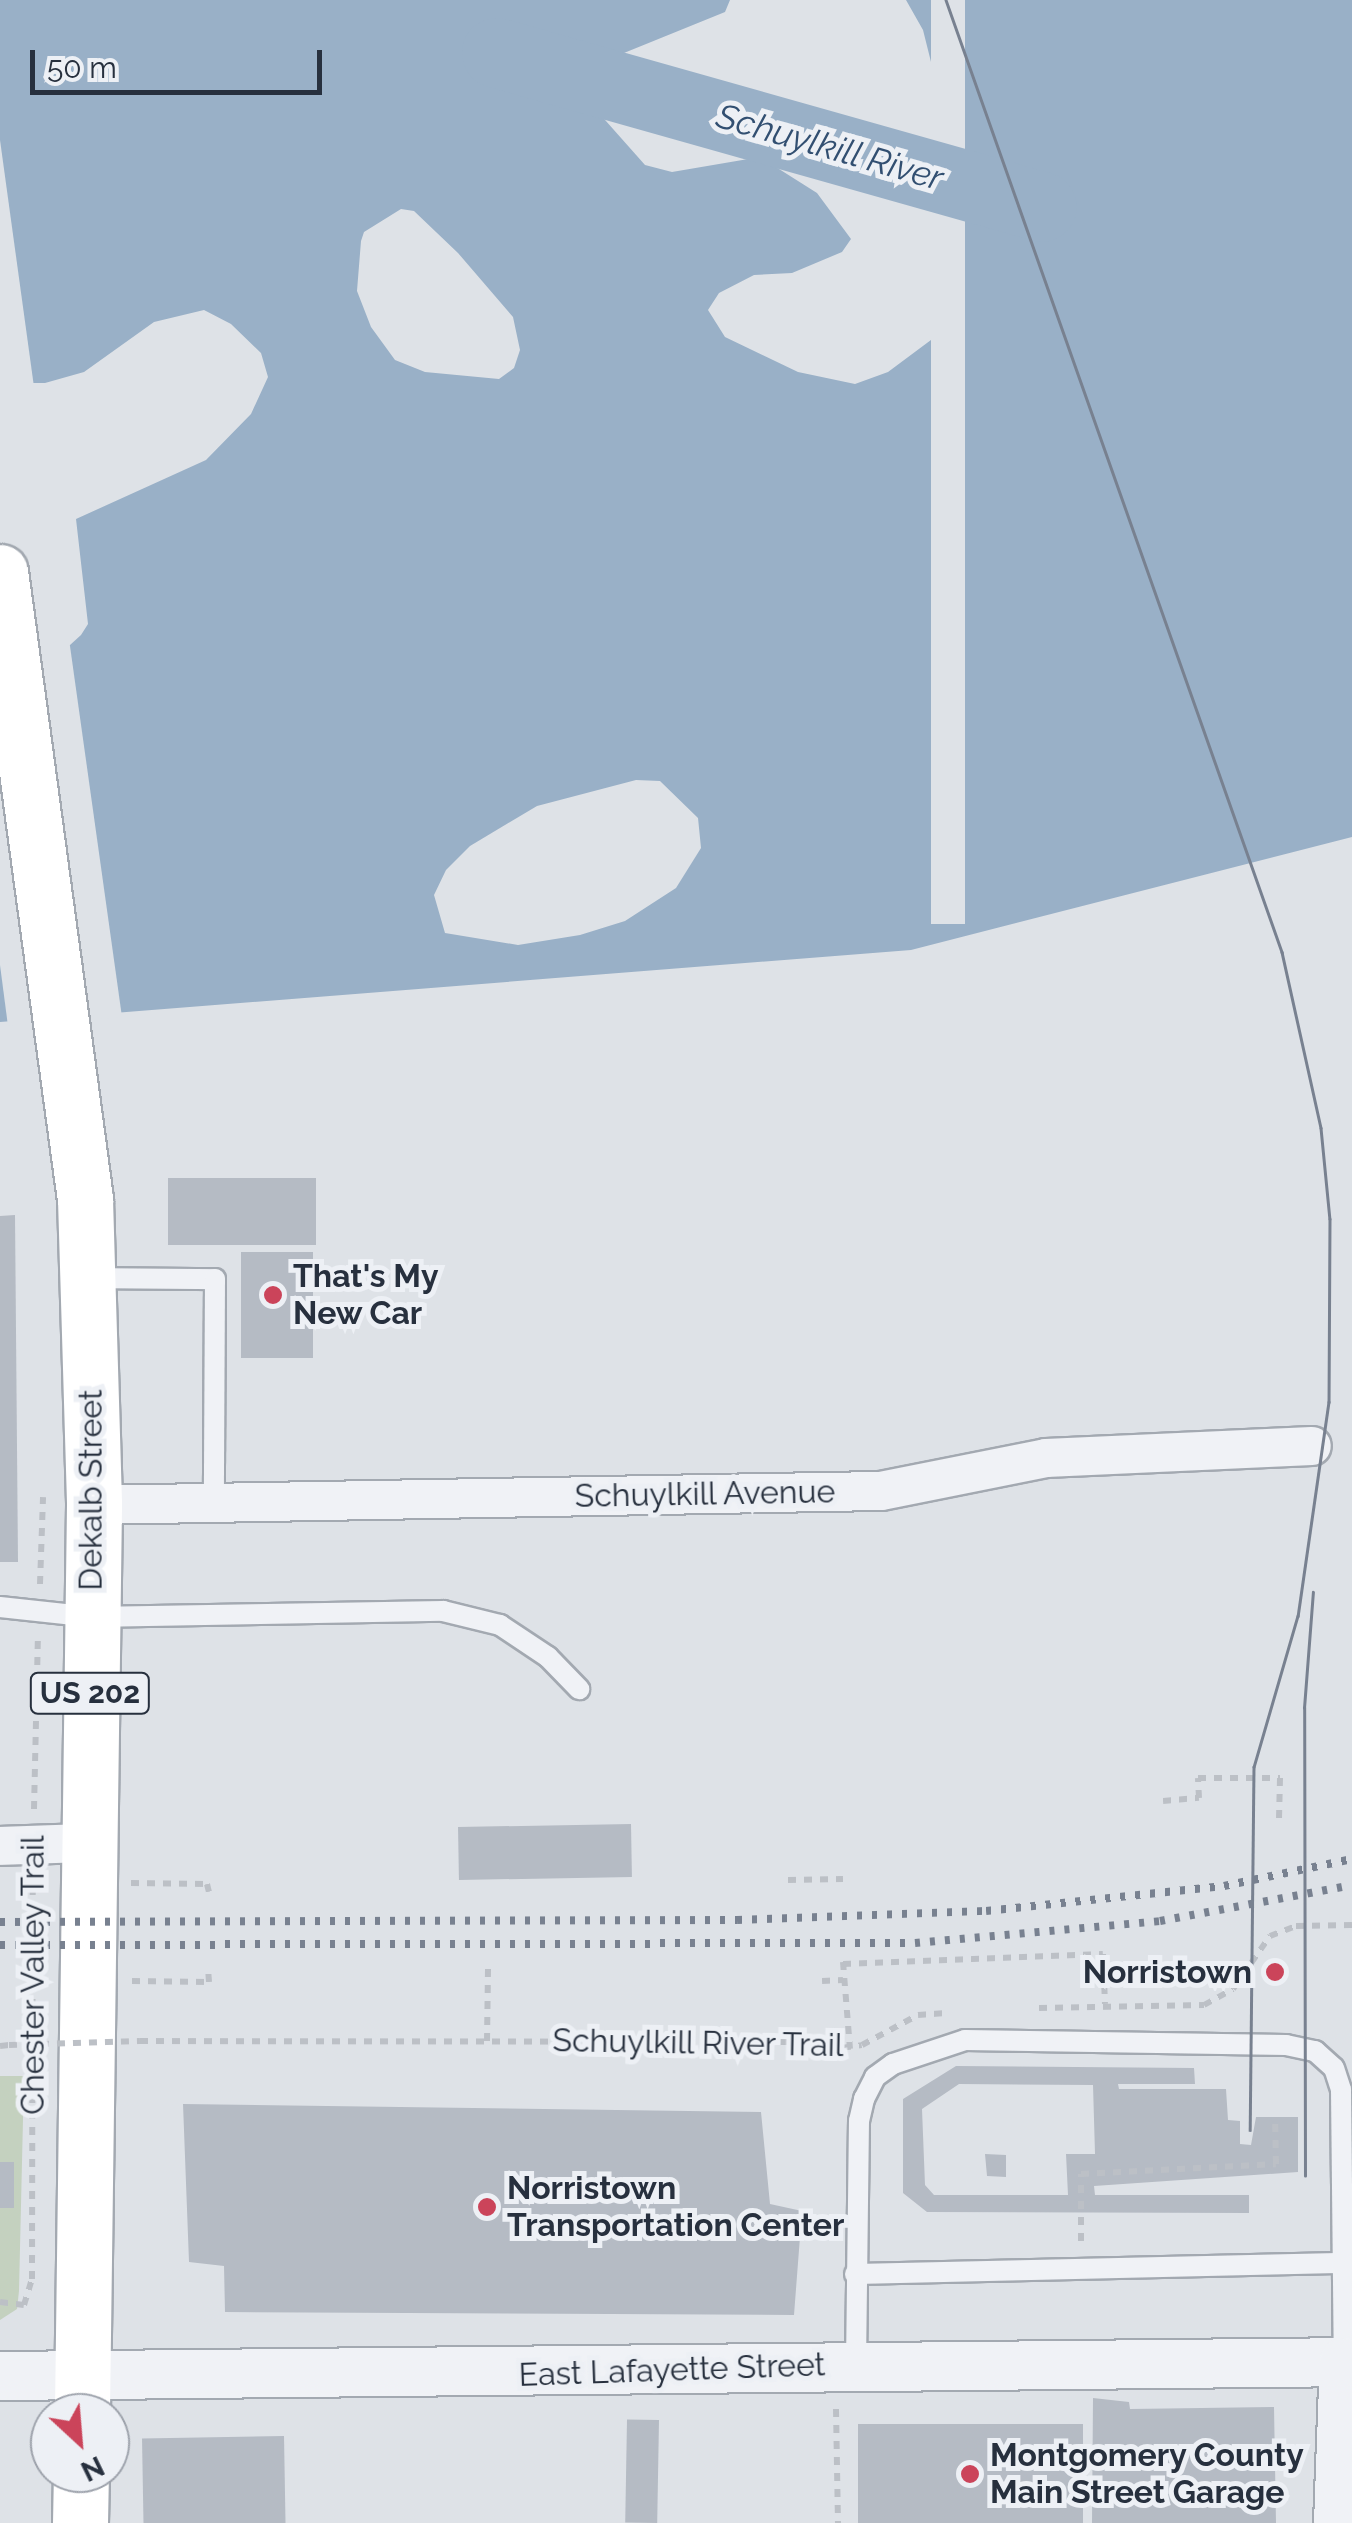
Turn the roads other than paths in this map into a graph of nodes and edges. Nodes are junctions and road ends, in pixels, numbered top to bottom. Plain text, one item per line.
1 (0, 572) edge
2 (87, 1278) junction
3 (1312, 1446) dead end
4 (214, 1503) junction
5 (94, 1505) junction
6 (0, 1607) edge
7 (92, 1617) junction
8 (579, 1690) dead end
9 (87, 1844) junction
10 (16, 1845) edge
11 (1339, 2264) junction
12 (855, 2274) junction
13 (1348, 2362) edge
14 (846, 2366) junction
15 (0, 2376) edge
16 (77, 2393) edge
17 (82, 2393) edge
18 (107, 2393) edge
19 (81, 2493) edge
20 (80, 2523) edge
21 (1338, 2523) edge

1 - 2 highway, Dekalb Street / US 202
2 - 4 lane
2 - 5 highway, Dekalb Street / US 202
3 - 4 street, Schuylkill Avenue
4 - 5 street, Schuylkill Avenue
5 - 7 highway, Dekalb Street / US 202
6 - 7 lane
7 - 8 lane
7 - 9 highway, Dekalb Street / US 202
9 - 10 street
9 - 17 highway, Dekalb Street / US 202
11 - 12 lane
11 - 12 lane
11 - 13 lane
12 - 14 lane
13 - 14 street, East Lafayette Street
13 - 21 street
14 - 18 street, East Lafayette Street
15 - 16 street, East Lafayette Street
19 - 20 highway

